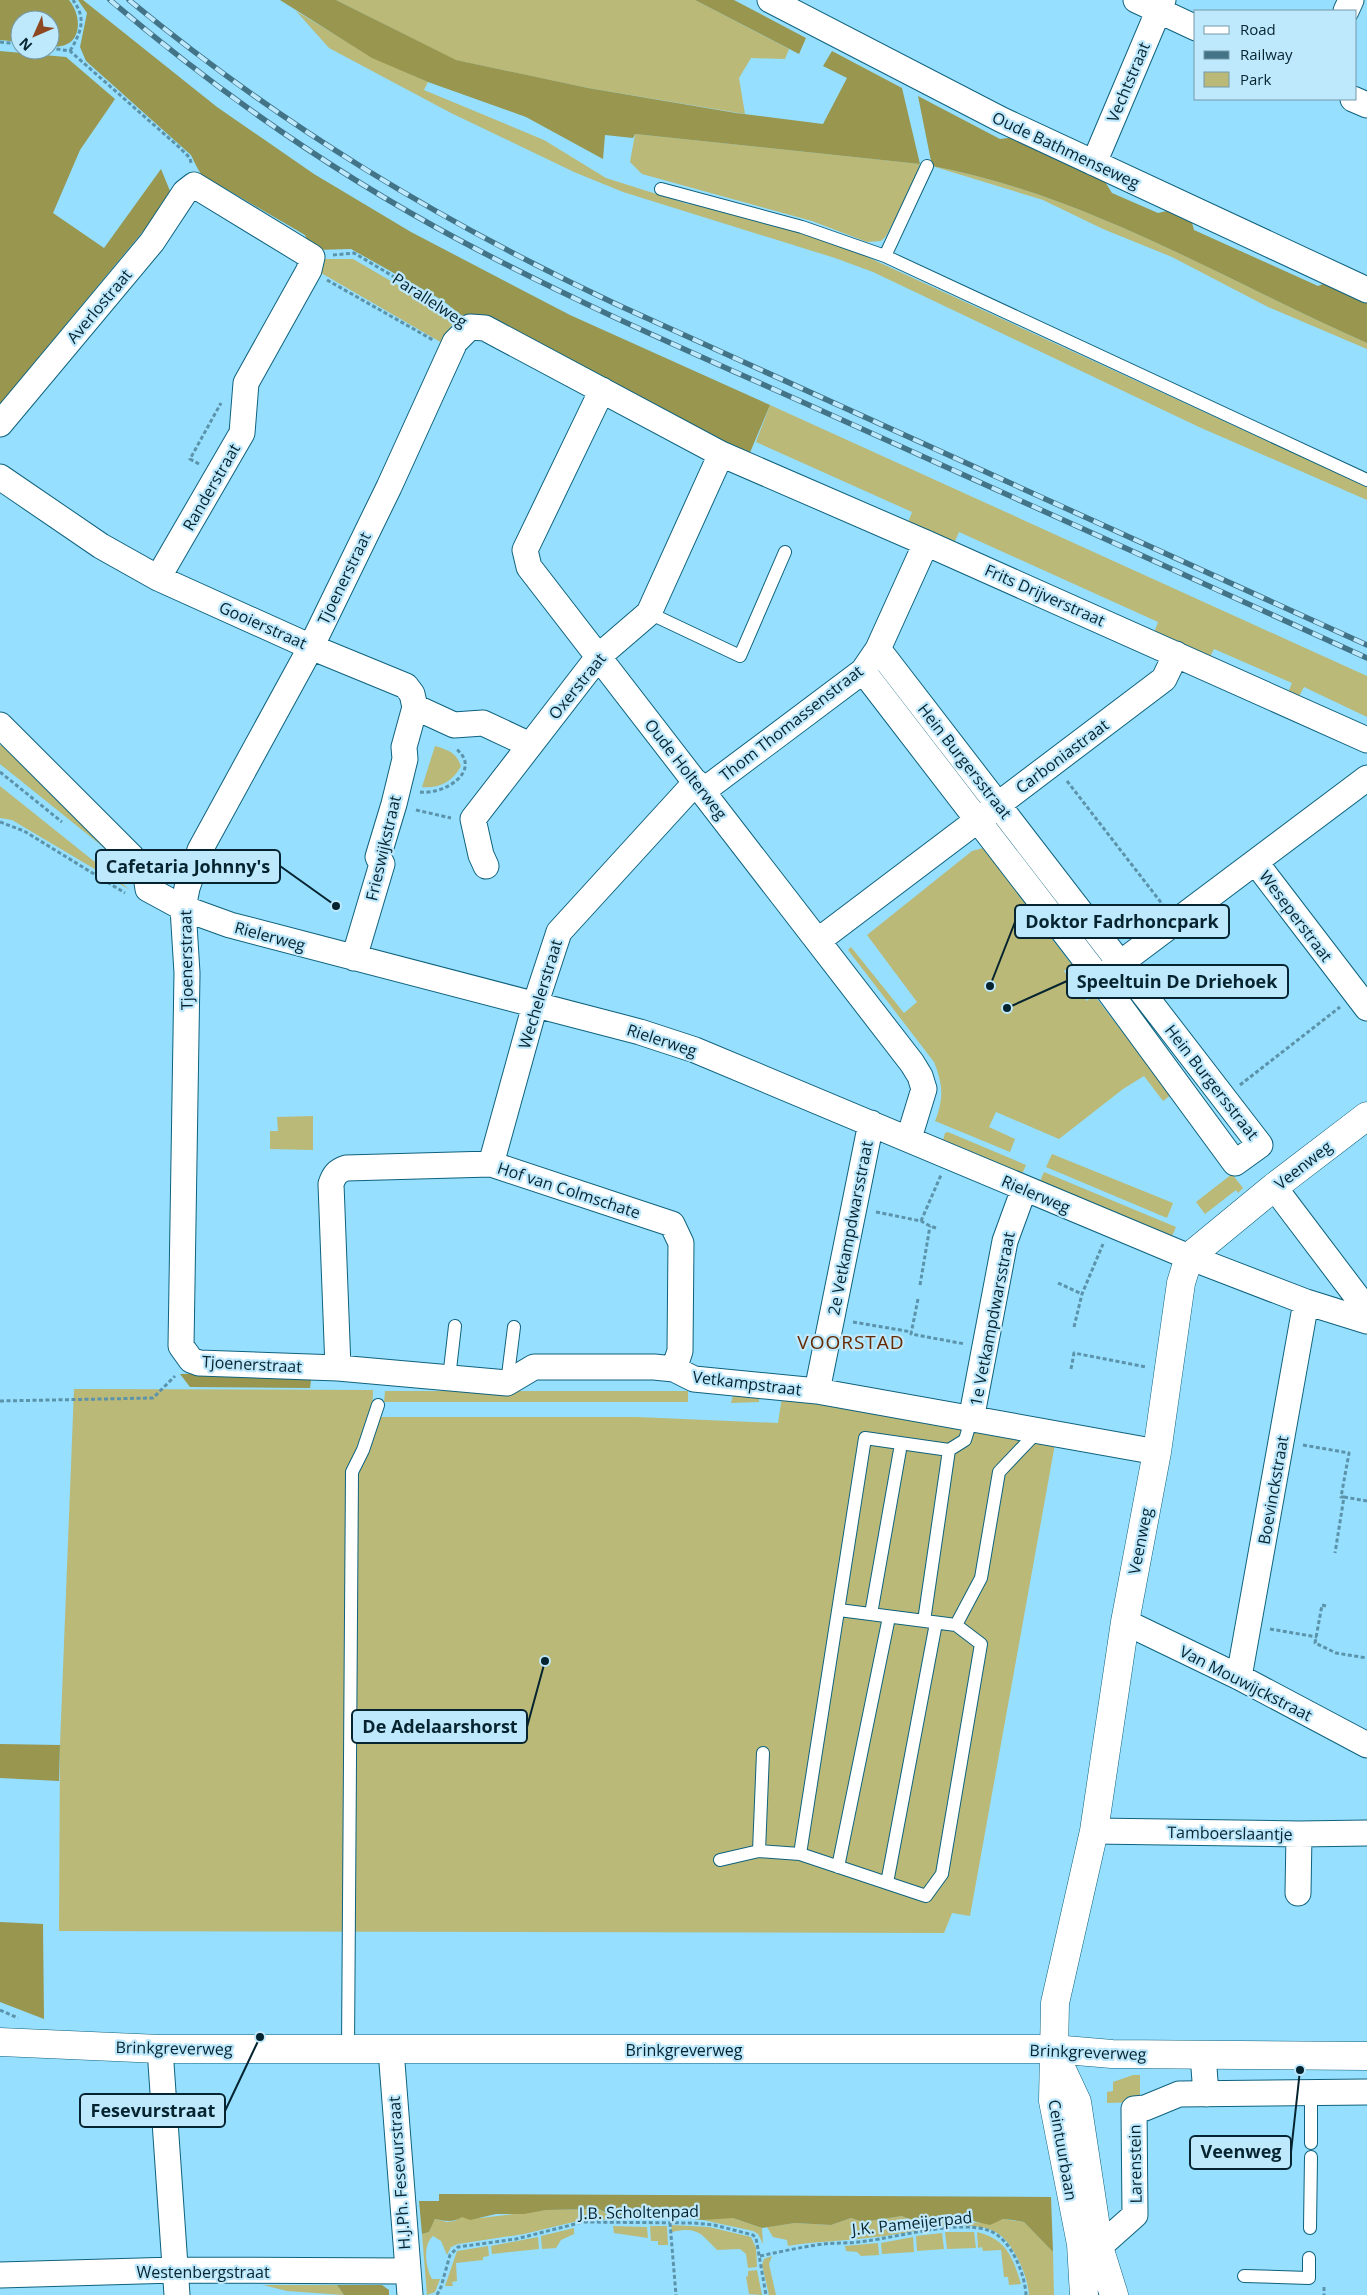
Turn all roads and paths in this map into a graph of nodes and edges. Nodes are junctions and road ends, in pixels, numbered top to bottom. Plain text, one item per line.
1 (73, 0) edge
2 (770, 0) edge
3 (1136, 0) edge
4 (1160, 6) edge
5 (1194, 27) edge
6 (60, 50) edge
7 (70, 51) junction
8 (1355, 100) edge
9 (1367, 105) edge
10 (1094, 163) junction
11 (927, 166) dead end
12 (194, 184) junction
13 (662, 189) dead end
14 (885, 256) junction
15 (311, 264) junction
16 (1367, 290) edge
17 (470, 328) junction
18 (451, 350) junction
19 (602, 390) junction
20 (222, 401) dead end
21 (0, 424) edge
22 (721, 454) junction
23 (217, 476) junction
24 (0, 477) edge
25 (1367, 480) edge
26 (926, 542) junction
27 (785, 552) dead end
28 (158, 578) junction
29 (649, 613) junction
30 (311, 647) junction
31 (878, 649) junction
32 (1176, 654) junction
33 (599, 656) junction
34 (863, 671) junction
35 (415, 707) junction
36 (460, 724) junction
37 (0, 725) edge
38 (1367, 740) edge
39 (530, 744) junction
40 (1053, 762) junction
41 (1367, 778) edge
42 (699, 787) junction
43 (396, 796) junction
44 (998, 804) junction
45 (473, 819) junction
46 (976, 820) junction
47 (0, 822) edge
48 (1256, 863) junction
49 (486, 866) dead end
50 (148, 889) junction
51 (183, 908) junction
52 (1176, 921) junction
53 (819, 940) junction
54 (354, 958) junction
55 (1110, 972) junction
56 (1362, 1001) edge
57 (535, 1005) junction
58 (1224, 1097) junction
59 (1367, 1116) edge
60 (871, 1123) junction
61 (909, 1138) junction
62 (949, 1156) junction
63 (491, 1164) junction
64 (1274, 1187) junction
65 (1024, 1189) junction
66 (853, 1208) junction
67 (921, 1220) junction
68 (1111, 1225) junction
69 (930, 1226) junction
70 (936, 1228) dead end
71 (1189, 1258) junction
72 (1058, 1283) dead end
73 (920, 1285) dead end
74 (1082, 1294) junction
75 (918, 1298) dead end
76 (1306, 1302) junction
77 (1367, 1310) edge
78 (832, 1319) junction
79 (1367, 1321) edge
80 (454, 1326) dead end
81 (514, 1327) dead end
82 (1074, 1327) dead end
83 (912, 1332) junction
84 (985, 1347) junction
85 (191, 1360) junction
86 (338, 1368) junction
87 (674, 1369) junction
88 (1071, 1370) dead end
89 (1169, 1372) junction
90 (449, 1378) junction
91 (507, 1383) junction
92 (817, 1391) junction
93 (0, 1401) edge
94 (378, 1405) dead end
95 (972, 1420) junction
96 (1038, 1432) junction
97 (1281, 1441) junction
98 (901, 1444) junction
99 (949, 1450) junction
100 (1157, 1452) junction
101 (1344, 1497) junction
102 (1367, 1501) edge
103 (1335, 1553) dead end
104 (1326, 1606) dead end
105 (839, 1610) junction
106 (872, 1614) junction
107 (889, 1616) junction
108 (930, 1622) junction
109 (1125, 1622) junction
110 (956, 1625) junction
111 (1248, 1626) junction
112 (1316, 1637) junction
113 (1367, 1658) edge
114 (1239, 1677) junction
115 (1367, 1745) edge
116 (764, 1753) dead end
117 (1094, 1831) junction
118 (1367, 1833) edge
119 (1299, 1834) junction
120 (759, 1851) junction
121 (800, 1854) junction
122 (720, 1860) dead end
123 (838, 1867) junction
124 (887, 1883) junction
125 (1298, 1893) dead end
126 (0, 2042) edge
127 (160, 2049) junction
128 (1053, 2049) junction
129 (348, 2050) junction
130 (391, 2050) junction
131 (1203, 2055) junction
132 (1367, 2056) edge
133 (1367, 2092) edge
134 (1311, 2093) junction
135 (1206, 2094) junction
136 (1311, 2143) dead end
137 (1311, 2157) dead end
138 (670, 2223) junction
139 (1310, 2228) dead end
140 (1099, 2247) junction
141 (760, 2256) junction
142 (1309, 2258) dead end
143 (175, 2270) junction
144 (0, 2275) edge
145 (1244, 2276) dead end
146 (408, 2283) edge
147 (1324, 2287) dead end
148 (177, 2295) edge
149 (436, 2295) edge
150 (676, 2295) edge
151 (766, 2295) edge
152 (1026, 2295) edge
153 (1084, 2295) edge
154 (1114, 2295) edge
155 (1324, 2295) edge

1 - 7 path
2 - 10 street, Oude Bathmenseweg
3 - 4 street
4 - 5 street
4 - 10 street, Vechtstraat
6 - 7 path
7 - 12 path
8 - 9 street
10 - 16 street, Oude Bathmenseweg
11 - 14 lane
12 - 15 street
12 - 21 street, Averlostraat
13 - 14 lane
14 - 25 lane
15 - 17 path, Parallelweg
15 - 18 path
15 - 23 street, Randerstraat
17 - 18 street, Tjoenerstraat
17 - 19 street, Parallelweg
18 - 30 street, Tjoenerstraat
19 - 22 street, Parallelweg
19 - 33 street, Oude Holterweg
20 - 23 path
22 - 26 street, Frits Drijverstraat
22 - 29 street, Oxerstraat
23 - 28 street, Randerstraat
24 - 28 street, Gooierstraat
26 - 31 street, Thom Thomassenstraat
26 - 32 street, Frits Drijverstraat
27 - 29 lane
28 - 30 street, Gooierstraat
29 - 33 street, Oxerstraat
30 - 35 street, Gooierstraat
30 - 51 street, Tjoenerstraat
31 - 34 street, Thom Thomassenstraat
31 - 44 street, Hein Burgersstraat
32 - 38 street, Frits Drijverstraat
32 - 40 street, Carboniastraat
33 - 39 street, Oxerstraat
33 - 42 street, Oude Holterweg
34 - 42 street, Thom Thomassenstraat
34 - 46 street, Hein Burgersstraat
35 - 36 street
35 - 43 street, Frieswijkstraat
36 - 39 street
36 - 43 path
37 - 50 street
39 - 45 street, Oxerstraat
40 - 44 street, Carboniastraat
40 - 52 path
41 - 48 street, Weseperstraat
42 - 53 street, Oude Holterweg
42 - 57 street, Wechelerstraat
43 - 45 path
43 - 54 street, Frieswijkstraat
44 - 46 street, Carboniastraat
44 - 55 street, Hein Burgersstraat
45 - 49 street
46 - 53 street, Carboniastraat
46 - 55 street, Hein Burgersstraat
47 - 50 path
48 - 52 street
48 - 56 street, Weseperstraat
50 - 51 street, Rielerweg
51 - 54 street, Rielerweg
51 - 85 street, Tjoenerstraat
52 - 55 street
53 - 61 street, Oude Holterweg
54 - 57 street, Rielerweg
55 - 58 street, Hein Burgersstraat
55 - 58 street, Hein Burgersstraat
56 - 58 path
57 - 60 street, Rielerweg
57 - 63 street, Wechelerstraat
59 - 64 street, Veenweg
60 - 61 street, Rielerweg
60 - 66 street, 2e Vetkampdwarsstraat
61 - 62 street, Rielerweg
62 - 65 street, Rielerweg
62 - 67 path
63 - 86 street, Hof van Colmschate
63 - 87 street, Hof van Colmschate
64 - 71 street, Veenweg
64 - 77 street
65 - 68 street, Rielerweg
65 - 84 street, 1e Vetkampdwarsstraat
66 - 67 path
66 - 78 street, 2e Vetkampdwarsstraat
67 - 69 path
68 - 71 street, Rielerweg
68 - 74 path
69 - 70 path
69 - 73 path
71 - 76 street, Rielerweg
71 - 89 street, Veenweg
72 - 74 path
74 - 82 path
75 - 83 path
76 - 79 street, Rielerweg
76 - 97 street, Boevinckstraat
78 - 83 path
78 - 92 street, 2e Vetkampdwarsstraat
80 - 90 lane
81 - 91 lane
83 - 84 path
84 - 95 street, 1e Vetkampdwarsstraat
85 - 86 street, Tjoenerstraat
85 - 93 path
86 - 90 street
87 - 91 street, Vetkampstraat
87 - 92 street, Vetkampstraat
88 - 89 path
89 - 100 street, Veenweg
90 - 91 street
92 - 95 street, Vetkampstraat
94 - 129 lane
95 - 96 street, Vetkampstraat
95 - 99 lane
96 - 100 street, Vetkampstraat
96 - 110 lane
97 - 101 path
97 - 111 street, Boevinckstraat
98 - 99 lane
98 - 105 lane
98 - 106 lane
99 - 108 lane
100 - 109 street, Veenweg
101 - 102 path
101 - 103 path
104 - 112 path
105 - 106 lane
105 - 121 lane
106 - 107 lane
107 - 108 lane
107 - 123 lane
108 - 110 lane
108 - 124 lane
109 - 114 street, Van Mouwijckstraat
109 - 117 street, Veenweg
110 - 124 lane
111 - 112 path
111 - 114 street, Boevinckstraat
112 - 113 path
114 - 115 street, Van Mouwijckstraat
116 - 120 lane
117 - 119 street, Tamboerslaantje
117 - 128 street, Veenweg
118 - 119 street, Tamboerslaantje
119 - 125 street
120 - 121 lane
120 - 122 lane
121 - 123 lane
123 - 124 lane
126 - 127 street, Brinkgreverweg
127 - 129 street, Brinkgreverweg
127 - 143 street
128 - 130 street, Brinkgreverweg
128 - 131 street, Brinkgreverweg
128 - 140 street, Ceintuurbaan
128 - 153 street, Ceintuurbaan
129 - 130 street, Brinkgreverweg
130 - 146 street, H.J.Ph. Fesevurstraat
131 - 132 street, Brinkgreverweg
131 - 135 street
133 - 134 street, Larenstein
134 - 135 street, Larenstein
134 - 136 lane
135 - 140 street, Larenstein
137 - 139 lane
138 - 141 path, J.B. Scholtenpad
138 - 149 path, J.B. Scholtenpad
138 - 150 path
140 - 154 street, Ceintuurbaan
141 - 151 path, J.B. Scholtenpad
141 - 152 path, J.K. Pameijerpad
142 - 145 lane
143 - 144 street, Westenbergstraat
143 - 146 street, Westenbergstraat
143 - 148 street
147 - 155 path

